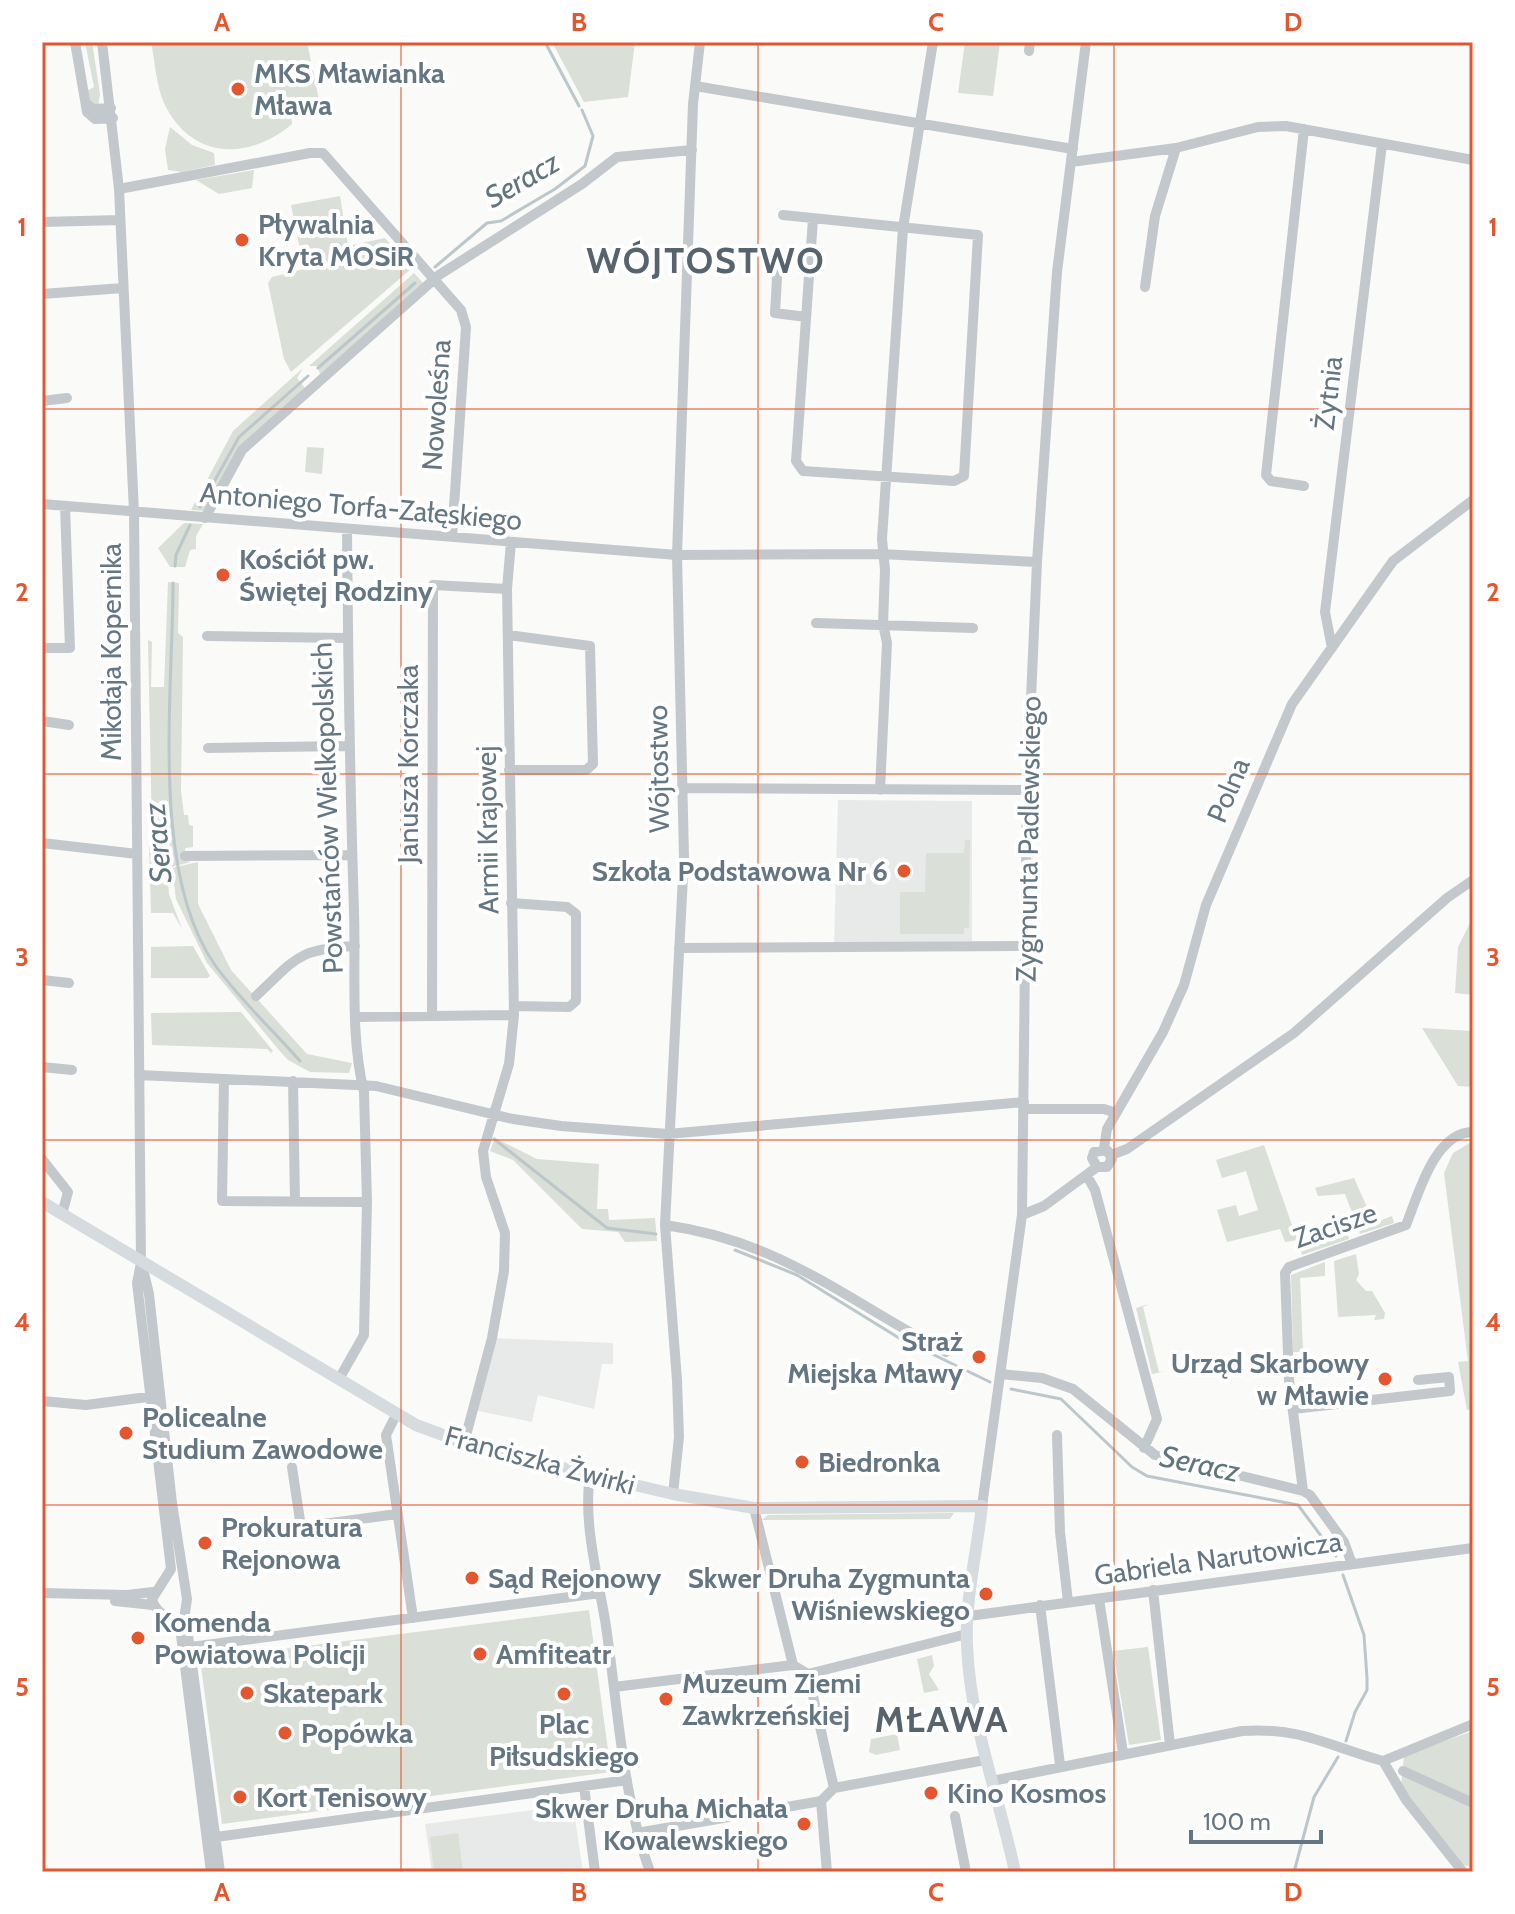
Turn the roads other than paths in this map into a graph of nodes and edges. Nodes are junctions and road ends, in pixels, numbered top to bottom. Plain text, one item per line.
1 (75, 42) edge
2 (102, 42) edge
3 (700, 42) edge
4 (933, 42) edge
5 (1086, 42) edge
6 (695, 86) junction
7 (112, 113) junction
8 (920, 124) junction
9 (1304, 129) junction
10 (1382, 144) junction
11 (1176, 148) junction
12 (1073, 149) junction
13 (692, 150) junction
14 (1473, 160) edge
15 (1071, 162) junction
16 (119, 189) junction
17 (783, 215) dead end
18 (813, 219) junction
19 (120, 220) junction
20 (42, 222) edge
21 (903, 228) junction
22 (778, 261) dead end
23 (434, 280) junction
24 (1145, 287) dead end
25 (123, 288) junction
26 (42, 294) edge
27 (806, 317) junction
28 (67, 398) dead end
29 (42, 401) edge
30 (885, 475) junction
31 (1304, 486) dead end
32 (1473, 500) edge
33 (42, 504) edge
34 (65, 506) junction
35 (134, 512) junction
36 (205, 518) junction
37 (347, 529) junction
38 (452, 537) junction
39 (511, 542) junction
40 (881, 554) junction
41 (677, 555) junction
42 (1037, 562) junction
43 (507, 589) junction
44 (816, 623) dead end
45 (883, 624) junction
46 (973, 628) dead end
47 (508, 635) junction
48 (207, 636) dead end
49 (346, 638) junction
50 (42, 648) edge
51 (1332, 648) junction
52 (42, 721) edge
53 (69, 725) dead end
54 (349, 746) junction
55 (208, 748) dead end
56 (509, 770) junction
57 (683, 788) junction
58 (880, 790) junction
59 (1027, 790) junction
60 (42, 843) edge
61 (137, 854) junction
62 (352, 855) junction
63 (185, 856) dead end
64 (1473, 880) edge
65 (511, 903) junction
66 (355, 946) junction
67 (1027, 946) junction
68 (679, 948) junction
69 (42, 980) edge
70 (69, 983) dead end
71 (256, 996) dead end
72 (514, 1010) junction
73 (432, 1016) junction
74 (357, 1017) junction
75 (42, 1067) edge
76 (72, 1070) dead end
77 (139, 1075) junction
78 (224, 1079) junction
79 (293, 1081) junction
80 (362, 1085) junction
81 (1024, 1106) junction
82 (1116, 1113) junction
83 (492, 1114) junction
84 (1473, 1132) edge
85 (668, 1134) junction
86 (1108, 1152) junction
87 (42, 1159) edge
88 (1087, 1176) junction
89 (42, 1202) edge
90 (295, 1202) junction
91 (367, 1202) junction
92 (62, 1214) junction
93 (1022, 1215) junction
94 (665, 1225) junction
95 (141, 1263) junction
96 (946, 1352) dead end
97 (1001, 1374) junction
98 (339, 1379) junction
99 (1418, 1380) dead end
100 (155, 1396) junction
101 (42, 1401) edge
102 (1293, 1409) junction
103 (397, 1413) junction
104 (1057, 1435) dead end
105 (464, 1443) junction
106 (1144, 1448) junction
107 (292, 1467) dead end
108 (590, 1474) junction
109 (1303, 1491) junction
110 (673, 1494) junction
111 (982, 1506) junction
112 (754, 1508) junction
113 (397, 1514) junction
114 (1473, 1548) edge
115 (1352, 1564) junction
116 (163, 1582) junction
117 (184, 1589) junction
118 (1153, 1590) junction
119 (153, 1592) junction
120 (42, 1593) edge
121 (600, 1593) junction
122 (81, 1596) junction
123 (1099, 1599) junction
124 (1068, 1602) junction
125 (153, 1605) junction
126 (1040, 1605) junction
127 (184, 1607) junction
128 (166, 1616) junction
129 (969, 1616) junction
130 (413, 1618) junction
131 (967, 1634) junction
132 (190, 1644) junction
133 (793, 1665) junction
134 (808, 1674) junction
135 (614, 1687) junction
136 (1473, 1724) edge
137 (1170, 1745) junction
138 (1123, 1753) junction
139 (985, 1760) junction
140 (1383, 1761) junction
141 (1060, 1765) junction
142 (1403, 1771) dead end
143 (627, 1780) junction
144 (992, 1781) junction
145 (584, 1786) junction
146 (834, 1788) junction
147 (821, 1801) junction
148 (1473, 1803) edge
149 (955, 1816) dead end
150 (637, 1833) junction
151 (216, 1837) junction
152 (211, 1872) edge
153 (220, 1872) edge
154 (595, 1872) edge
155 (650, 1872) edge
156 (827, 1872) edge
157 (966, 1872) edge
158 (1015, 1872) edge
159 (1463, 1872) edge

1 - 7 street
2 - 7 street, Mikołaja Kopernika
3 - 6 street, Wójtostwo
4 - 8 street
5 - 12 street, Zygmunta Padlewskiego
6 - 8 street
6 - 13 street, Wójtostwo
7 - 16 street, Mikołaja Kopernika
8 - 12 street
8 - 21 street
9 - 10 street
9 - 11 street
9 - 31 street
10 - 14 street
10 - 51 street, Żytnia
11 - 15 street
11 - 24 street
12 - 15 street, Zygmunta Padlewskiego
13 - 23 street
13 - 41 street, Wójtostwo
15 - 42 street, Zygmunta Padlewskiego
16 - 19 street, Mikołaja Kopernika
16 - 23 street, Nowoleśna
17 - 18 street
18 - 21 street
18 - 27 street
19 - 20 street
19 - 25 street, Mikołaja Kopernika
21 - 30 street
21 - 30 street
22 - 27 street
23 - 36 street
23 - 38 street, Nowoleśna
25 - 26 street
25 - 35 street, Mikołaja Kopernika
27 - 30 street
28 - 29 street
30 - 40 street
32 - 51 street, Polna
33 - 34 street, Antoniego Torfa-Załęskiego
34 - 35 street, Antoniego Torfa-Załęskiego
34 - 50 street
35 - 36 street, Antoniego Torfa-Załęskiego
35 - 61 street, Mikołaja Kopernika
36 - 37 street, Antoniego Torfa-Załęskiego
37 - 38 street, Antoniego Torfa-Załęskiego
37 - 49 street, Powstańców Wielkopolskich
38 - 39 street, Antoniego Torfa-Załęskiego
39 - 41 street, Antoniego Torfa-Załęskiego
39 - 43 street, Armii Krajowej
40 - 41 street, Antoniego Torfa-Załęskiego
40 - 42 street, Antoniego Torfa-Załęskiego
40 - 45 street
41 - 57 street, Wójtostwo
42 - 59 street, Zygmunta Padlewskiego
43 - 47 street, Armii Krajowej
43 - 73 street, Janusza Korczaka
44 - 45 street
45 - 46 street
45 - 58 street
47 - 56 street, Armii Krajowej
47 - 56 street
48 - 49 street
49 - 54 street, Powstańców Wielkopolskich
51 - 82 street, Polna
52 - 53 street
54 - 55 street
54 - 62 street, Powstańców Wielkopolskich
56 - 65 street, Armii Krajowej
57 - 58 street
57 - 68 street, Wójtostwo
58 - 59 street
59 - 67 street, Zygmunta Padlewskiego
60 - 61 street
61 - 77 street, Mikołaja Kopernika
62 - 63 street
62 - 66 street, Powstańców Wielkopolskich
64 - 86 street
65 - 72 street, Armii Krajowej
65 - 72 street
66 - 71 street
66 - 74 street, Powstańców Wielkopolskich
67 - 68 street
67 - 81 street, Zygmunta Padlewskiego
68 - 85 street, Wójtostwo
69 - 70 street
72 - 73 street
72 - 83 street, Armii Krajowej
73 - 74 street
74 - 80 street, Powstańców Wielkopolskich
75 - 76 street
77 - 78 street
77 - 95 street, Mikołaja Kopernika
78 - 79 street
78 - 90 street
79 - 80 street
79 - 90 street
80 - 83 street
80 - 91 street, Powstańców Wielkopolskich
81 - 82 street
81 - 85 street
81 - 93 street, Zygmunta Padlewskiego
82 - 86 street, Polna
83 - 85 street
83 - 105 street, Armii Krajowej
84 - 102 street, Zacisze
85 - 94 street, Wójtostwo
86 - 88 street
87 - 92 street
88 - 93 street
88 - 106 street
89 - 92 main road, Franciszka Żwirki
90 - 91 street
91 - 98 street, Powstańców Wielkopolskich
92 - 95 main road, Franciszka Żwirki
93 - 97 street, Zygmunta Padlewskiego
94 - 96 street
94 - 110 street, Wójtostwo
95 - 98 main road, Franciszka Żwirki
95 - 100 street, Mikołaja Kopernika
97 - 106 street
97 - 111 street, Zygmunta Padlewskiego
98 - 103 main road, Franciszka Żwirki
99 - 102 street
100 - 101 street
100 - 116 street
100 - 117 street
102 - 109 street, Zacisze
103 - 105 main road, Franciszka Żwirki
103 - 113 street
104 - 124 street
105 - 108 main road, Franciszka Żwirki
106 - 109 street
107 - 113 street
108 - 110 main road, Franciszka Żwirki
108 - 121 street
109 - 115 street
110 - 112 main road, Franciszka Żwirki
111 - 112 main road, Franciszka Żwirki
111 - 129 main road, Zygmunta Padlewskiego
112 - 133 street
113 - 130 street
114 - 115 street, Gabriela Narutowicza
115 - 118 street, Gabriela Narutowicza
116 - 117 street
116 - 119 street
117 - 127 street
118 - 123 street, Gabriela Narutowicza
118 - 137 street
119 - 122 street
119 - 125 street
120 - 122 street
121 - 130 street
121 - 135 street
122 - 125 street
123 - 124 street, Gabriela Narutowicza
123 - 138 street
124 - 126 street, Gabriela Narutowicza
125 - 128 street
126 - 129 street, Gabriela Narutowicza
126 - 141 street
127 - 128 street
127 - 132 street
128 - 152 street
129 - 131 main road, Zygmunta Padlewskiego
130 - 132 street
131 - 134 street
131 - 139 main road, Zygmunta Padlewskiego
132 - 151 street
133 - 134 street
133 - 135 street
134 - 146 street
135 - 143 street
136 - 140 street
137 - 138 street
137 - 140 street
138 - 141 street
139 - 144 main road, Zygmunta Padlewskiego
139 - 146 street
140 - 159 street
141 - 144 street
142 - 148 street
143 - 145 street
143 - 150 street
144 - 158 main road, Zygmunta Padlewskiego
145 - 151 street
145 - 154 street
146 - 147 street
147 - 150 street
147 - 156 street
149 - 157 street
150 - 155 street
151 - 153 street

